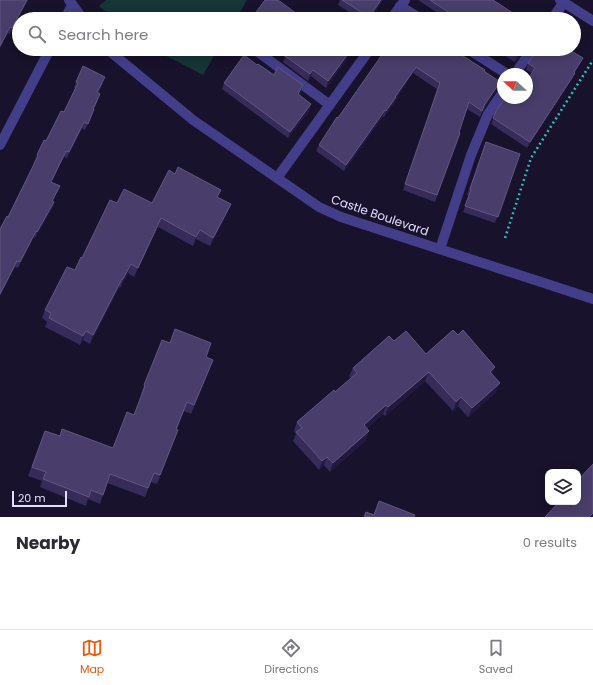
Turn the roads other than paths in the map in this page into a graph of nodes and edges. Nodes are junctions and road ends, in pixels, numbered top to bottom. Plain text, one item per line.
1 (562, 1) edge
2 (71, 3) edge
3 (402, 3) edge
4 (78, 12) edge
5 (396, 12) edge
6 (413, 12) edge
7 (556, 12) edge
8 (579, 12) edge
9 (581, 13) edge
10 (593, 21) edge
11 (46, 56) edge
12 (115, 56) edge
13 (264, 56) edge
14 (365, 56) edge
15 (479, 56) edge
16 (527, 56) edge
17 (498, 68) edge
18 (519, 68) edge
19 (497, 101) edge
20 (330, 105) junction
21 (0, 145) edge
22 (277, 178) junction
23 (440, 249) junction
24 (593, 299) edge

1 - 7 street
1 - 8 street
2 - 4 street
3 - 5 street
3 - 6 street
9 - 10 street
11 - 21 street
12 - 22 street, Castle Boulevard
13 - 20 street
14 - 20 street
15 - 17 street
16 - 18 street
19 - 23 street
20 - 22 street
22 - 23 street, Castle Boulevard
23 - 24 street, Castle Boulevard

